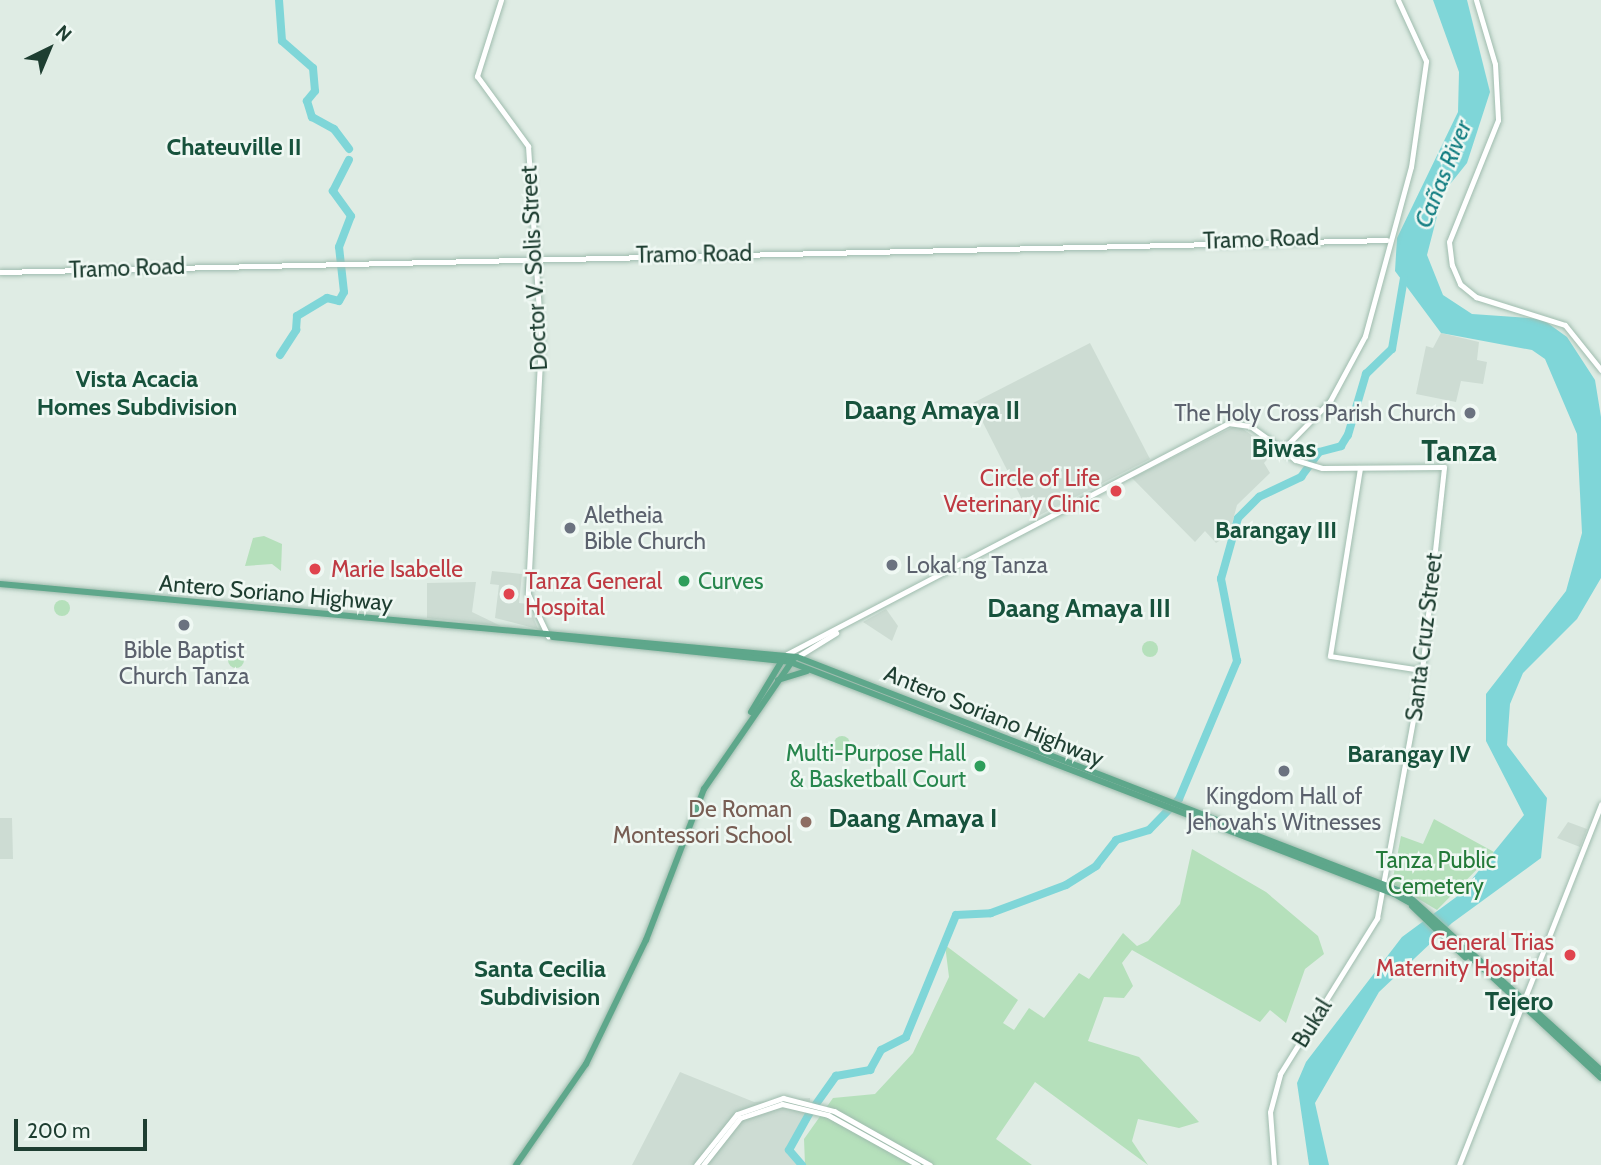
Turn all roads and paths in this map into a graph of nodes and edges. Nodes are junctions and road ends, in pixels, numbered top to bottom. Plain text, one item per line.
1 (501, 0) edge
2 (1398, 0) edge
3 (1476, 0) edge
4 (1387, 240) junction
5 (532, 259) junction
6 (0, 272) edge
7 (1601, 370) edge
8 (1284, 448) junction
9 (1360, 468) junction
10 (0, 584) edge
11 (842, 628) junction
12 (548, 636) junction
13 (788, 654) junction
14 (797, 657) junction
15 (755, 658) junction
16 (781, 660) junction
17 (790, 662) junction
18 (1422, 670) junction
19 (811, 671) junction
20 (771, 682) junction
21 (1160, 802) junction
22 (1601, 804) edge
23 (1384, 887) junction
24 (1420, 910) junction
25 (1471, 957) junction
26 (1519, 1002) junction
27 (1601, 1069) edge
28 (1601, 1078) edge
29 (808, 1105) junction
30 (822, 1109) junction
31 (516, 1165) edge
32 (696, 1165) edge
33 (703, 1165) edge
34 (918, 1165) edge
35 (930, 1165) edge
36 (1275, 1165) edge
37 (1459, 1165) edge

1 - 5 street, Doctor V. Solis Street
2 - 4 street
3 - 7 street
4 - 5 street, Tramo Road
4 - 8 street
5 - 6 street, Tramo Road
5 - 12 street, Doctor V. Solis Street
8 - 9 street
8 - 11 street
9 - 18 street
9 - 18 street, Santa Cruz Street
10 - 12 main road, Antero Soriano Highway
11 - 13 street
11 - 14 street
12 - 13 main road, Antero Soriano Highway
12 - 15 main road, Antero Soriano Highway
13 - 14 main road, Antero Soriano Highway
13 - 16 main road
14 - 17 main road
14 - 21 main road, Antero Soriano Highway
15 - 16 main road, Antero Soriano Highway
15 - 20 main road
16 - 17 main road, Antero Soriano Highway
16 - 20 main road
17 - 19 main road, Antero Soriano Highway
17 - 20 main road
18 - 23 street, Santa Cruz Street
19 - 20 main road
19 - 21 main road, Antero Soriano Highway
20 - 31 main road
21 - 23 main road, Antero Soriano Highway
22 - 26 street
23 - 24 main road, Antero Soriano Highway
23 - 36 street, Bukal
24 - 25 main road, Antero Soriano Highway
24 - 25 main road, Antero Soriano Highway
25 - 26 main road, Antero Soriano Highway
26 - 27 main road, Antero Soriano Highway
26 - 28 main road, Antero Soriano Highway
26 - 37 street
29 - 30 street
29 - 32 street
29 - 33 street
30 - 34 street
30 - 35 street

